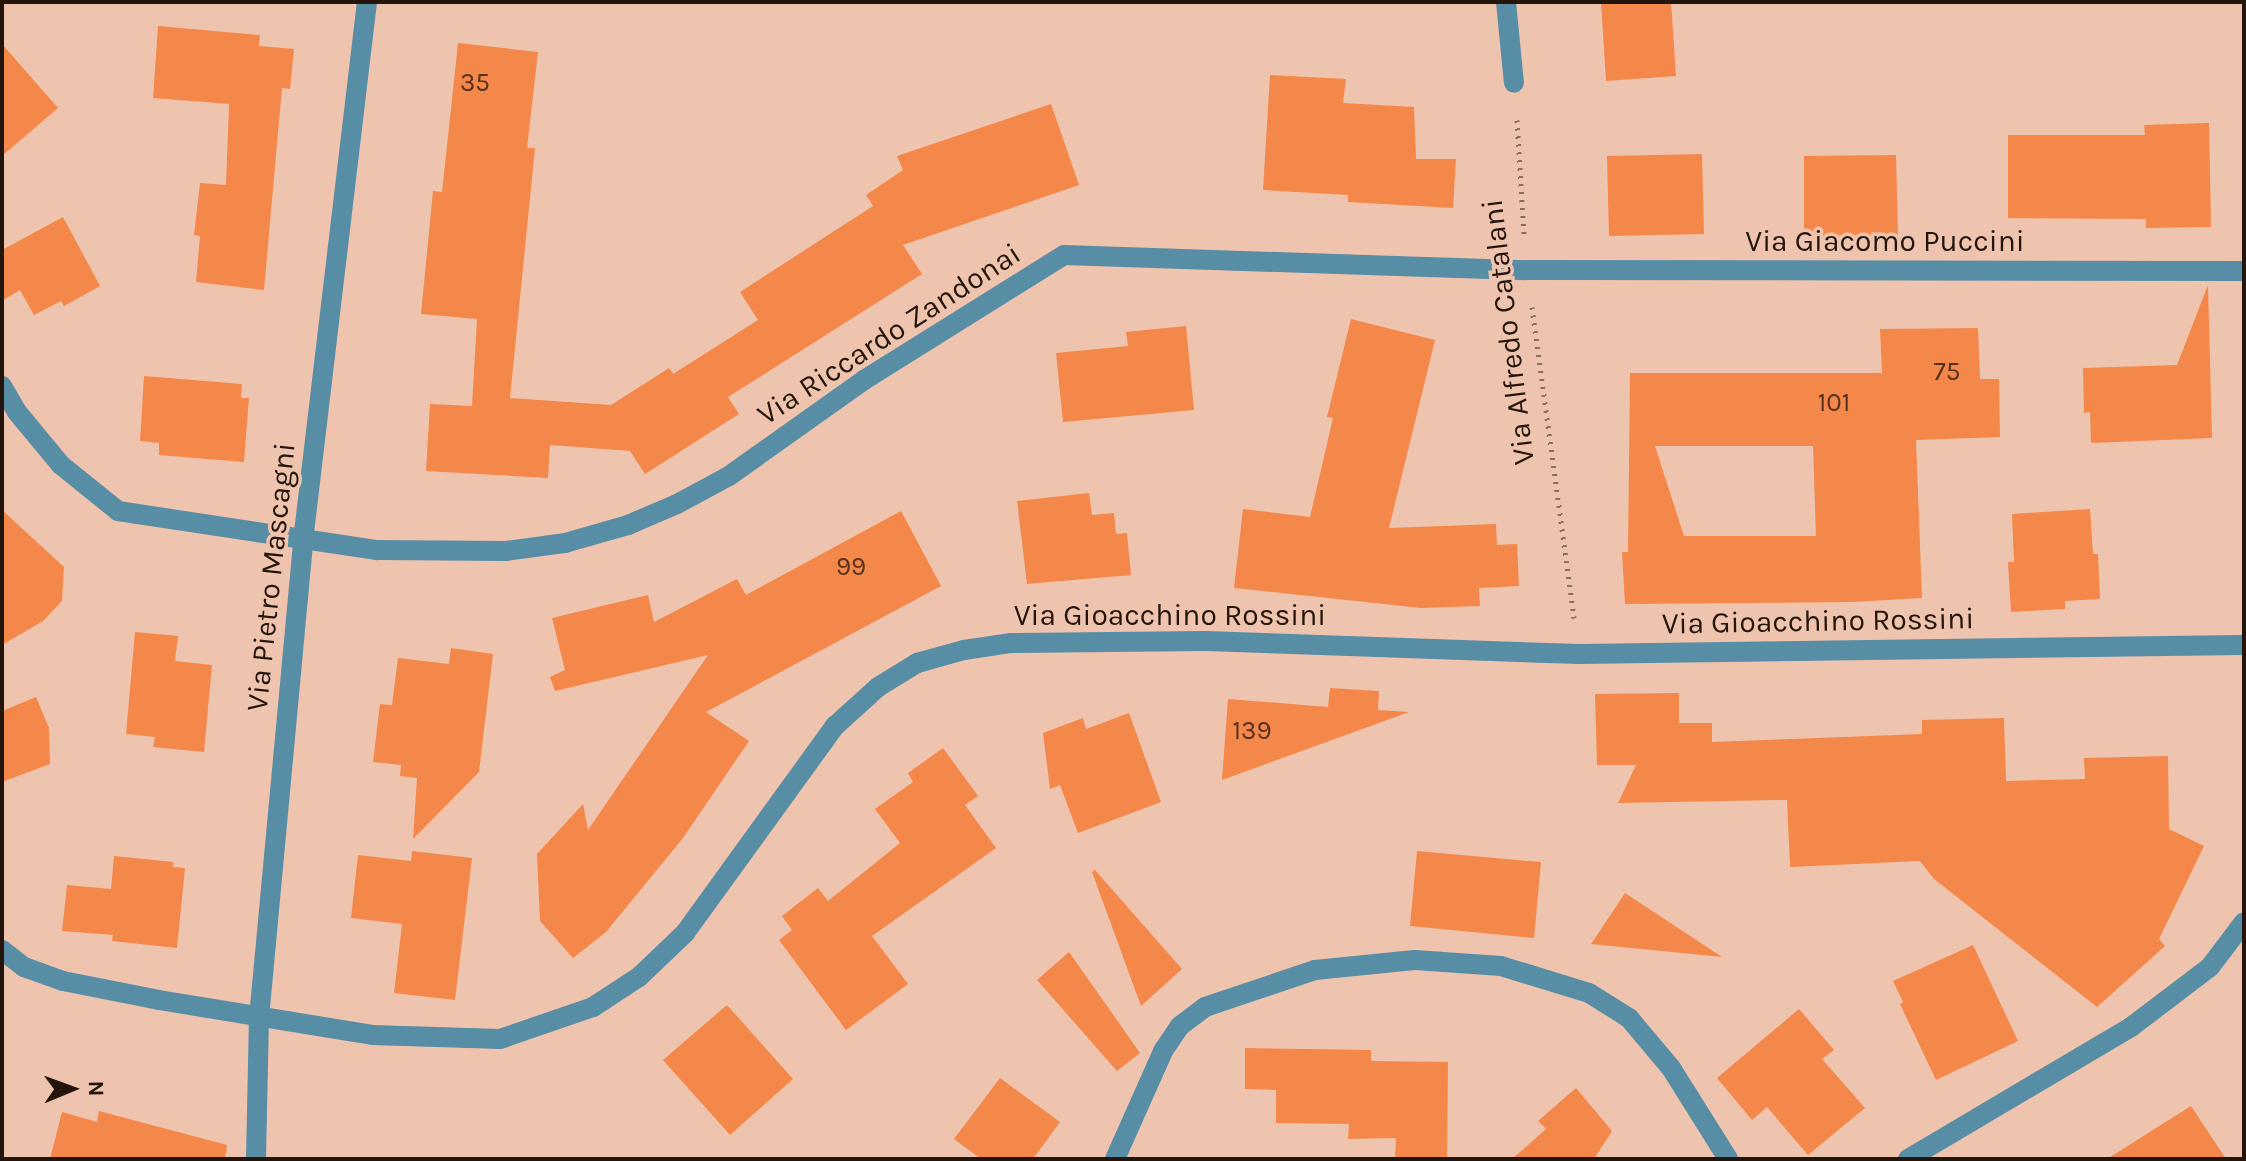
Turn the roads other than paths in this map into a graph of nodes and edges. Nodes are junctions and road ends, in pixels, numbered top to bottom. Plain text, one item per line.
1 (367, 2) edge
2 (1506, 2) edge
3 (1514, 83) road end
4 (1526, 270) joint
5 (2244, 271) edge
6 (2, 386) edge
7 (303, 541) junction
8 (2244, 645) edge
9 (2244, 922) edge
10 (2, 950) edge
11 (259, 1018) junction
12 (256, 1159) edge
13 (1115, 1159) edge
14 (1728, 1159) edge
15 (1908, 1159) edge

1 - 7 street, Via Pietro Mascagni
2 - 3 street
4 - 5 street, Via Giacomo Puccini
4 - 7 street, Via Riccardo Zandonai
6 - 7 street, Via Riccardo Zandonai
7 - 11 street, Via Pietro Mascagni
8 - 11 street, Via Gioacchino Rossini
9 - 15 street
10 - 11 street, Via Gioacchino Rossini
11 - 12 street, Via Pietro Mascagni
13 - 14 street

